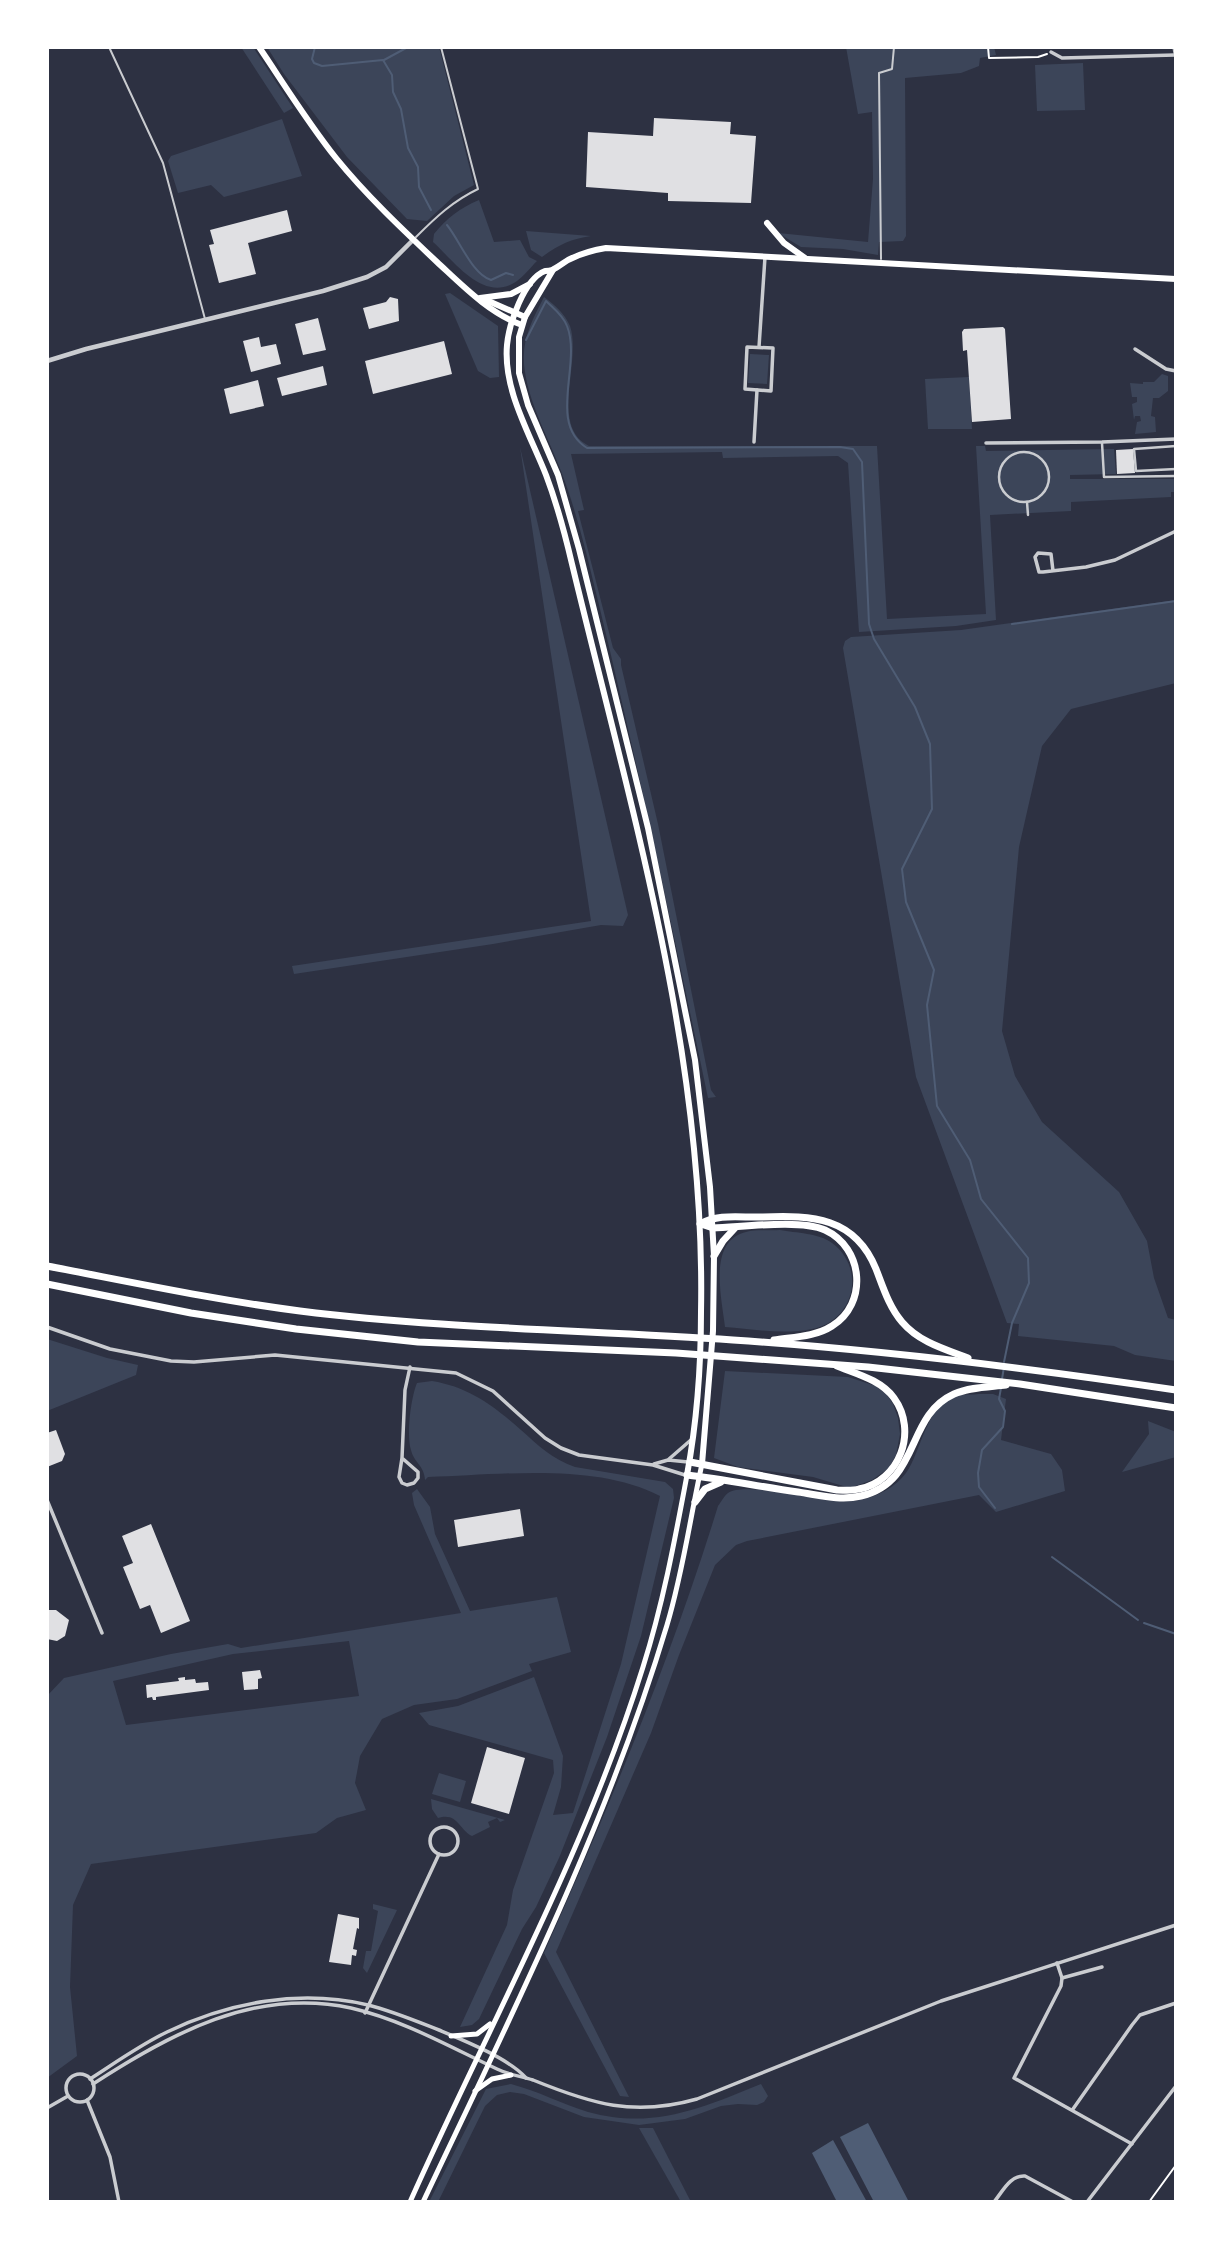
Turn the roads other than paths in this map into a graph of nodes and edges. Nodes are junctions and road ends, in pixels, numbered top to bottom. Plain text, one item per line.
1 (109, 47) edge
2 (259, 47) edge
3 (441, 47) edge
4 (894, 47) edge
5 (1174, 47) edge
6 (1051, 52) road end
7 (1176, 57) edge
8 (767, 223) dead end
9 (413, 240) junction
10 (765, 257) junction
11 (807, 259) junction
12 (881, 264) junction
13 (553, 270) junction
14 (1176, 279) edge
15 (531, 283) junction
16 (480, 298) junction
17 (515, 313) junction
18 (525, 317) junction
19 (205, 319) junction
20 (512, 321) junction
21 (522, 325) junction
22 (759, 347) junction
23 (1135, 349) dead end
24 (47, 361) edge
25 (1176, 371) edge
26 (757, 390) junction
27 (1176, 439) edge
28 (1139, 441) junction
29 (754, 442) dead end
30 (1024, 442) junction
31 (1102, 442) junction
32 (986, 443) dead end
33 (1176, 446) edge
34 (1140, 449) junction
35 (1024, 451) junction
36 (1176, 469) edge
37 (1141, 471) junction
38 (1142, 476) junction
39 (1176, 476) edge
40 (1027, 502) junction
41 (1028, 514) dead end
42 (1176, 531) edge
43 (1053, 571) junction
44 (713, 1217) junction
45 (700, 1224) junction
46 (735, 1227) junction
47 (713, 1228) junction
48 (715, 1256) junction
49 (47, 1266) edge
50 (47, 1284) edge
51 (47, 1327) edge
52 (760, 1342) junction
53 (978, 1362) junction
54 (830, 1364) junction
55 (410, 1367) junction
56 (988, 1384) junction
57 (1176, 1391) edge
58 (1176, 1408) edge
59 (694, 1437) junction
60 (402, 1458) junction
61 (668, 1460) junction
62 (690, 1462) junction
63 (702, 1464) junction
64 (653, 1465) junction
65 (687, 1475) junction
66 (699, 1476) junction
67 (724, 1481) junction
68 (47, 1500) edge
69 (695, 1502) junction
70 (102, 1633) dead end
71 (439, 1854) junction
72 (1176, 1925) edge
73 (1057, 1963) junction
74 (1102, 1967) dead end
75 (1062, 1978) junction
76 (1176, 2003) edge
77 (368, 2005) junction
78 (365, 2012) junction
79 (493, 2022) junction
80 (451, 2036) junction
81 (481, 2049) junction
82 (492, 2055) junction
83 (476, 2058) junction
84 (488, 2064) junction
85 (511, 2075) junction
86 (527, 2078) junction
87 (90, 2079) junction
88 (93, 2084) junction
89 (1176, 2087) edge
90 (475, 2091) junction
91 (68, 2096) junction
92 (87, 2100) junction
93 (47, 2108) edge
94 (1073, 2109) junction
95 (1132, 2144) junction
96 (119, 2202) edge
97 (410, 2202) edge
98 (423, 2202) edge
99 (994, 2202) edge
100 (1073, 2202) edge
101 (1087, 2202) edge

1 - 19 lane
2 - 9 main road
3 - 9 lane
4 - 12 lane
5 - 7 street
6 - 7 street
8 - 11 main road
9 - 16 main road
9 - 19 street
10 - 11 main road
10 - 13 main road
10 - 22 street
11 - 12 main road
12 - 14 main road
13 - 15 main road
13 - 18 main road
15 - 16 main road
15 - 17 main road
16 - 17 main road
16 - 20 main road
17 - 18 main road
17 - 20 main road
18 - 21 main road
19 - 24 street
20 - 21 main road
20 - 45 main road
21 - 44 main road
22 - 26 street
22 - 26 street
23 - 25 street
26 - 29 street
27 - 28 street
28 - 31 street
28 - 34 street
30 - 31 street
30 - 32 street
30 - 35 street
31 - 38 street
33 - 34 street
34 - 37 street
35 - 40 street
35 - 40 street
36 - 37 street
37 - 38 street
38 - 39 street
40 - 41 street
42 - 43 street
43 - 43 street
44 - 45 highway
44 - 47 main road
44 - 53 highway
45 - 47 highway
45 - 59 main road
46 - 47 highway
46 - 48 highway
46 - 52 highway
47 - 48 main road
48 - 63 main road
49 - 52 highway
50 - 54 highway
51 - 55 street
52 - 53 highway
53 - 57 highway
54 - 56 highway
54 - 63 highway
55 - 60 street
55 - 64 street
56 - 58 highway
56 - 67 highway
59 - 61 street
59 - 62 main road
60 - 60 street
61 - 62 street
61 - 64 street
62 - 63 highway
62 - 65 main road
63 - 66 main road
64 - 65 street
65 - 66 highway
65 - 79 main road
66 - 67 highway
66 - 69 main road
67 - 69 highway
68 - 70 street
69 - 82 main road
71 - 71 street
71 - 77 street
72 - 73 street
73 - 75 street
73 - 86 street
74 - 75 street
75 - 94 street
76 - 94 street
77 - 78 street
77 - 80 street
77 - 87 street
78 - 83 street
78 - 88 street
79 - 80 main road
79 - 81 main road
80 - 81 street
81 - 82 street
81 - 83 main road
82 - 84 main road
82 - 86 street
83 - 84 street
83 - 97 main road
84 - 85 street
84 - 90 main road
85 - 86 street
85 - 90 main road
87 - 88 street
87 - 91 street
88 - 92 street
89 - 95 street
90 - 98 main road
91 - 92 street
91 - 93 street
92 - 96 street
94 - 95 street
95 - 101 street
99 - 100 street

